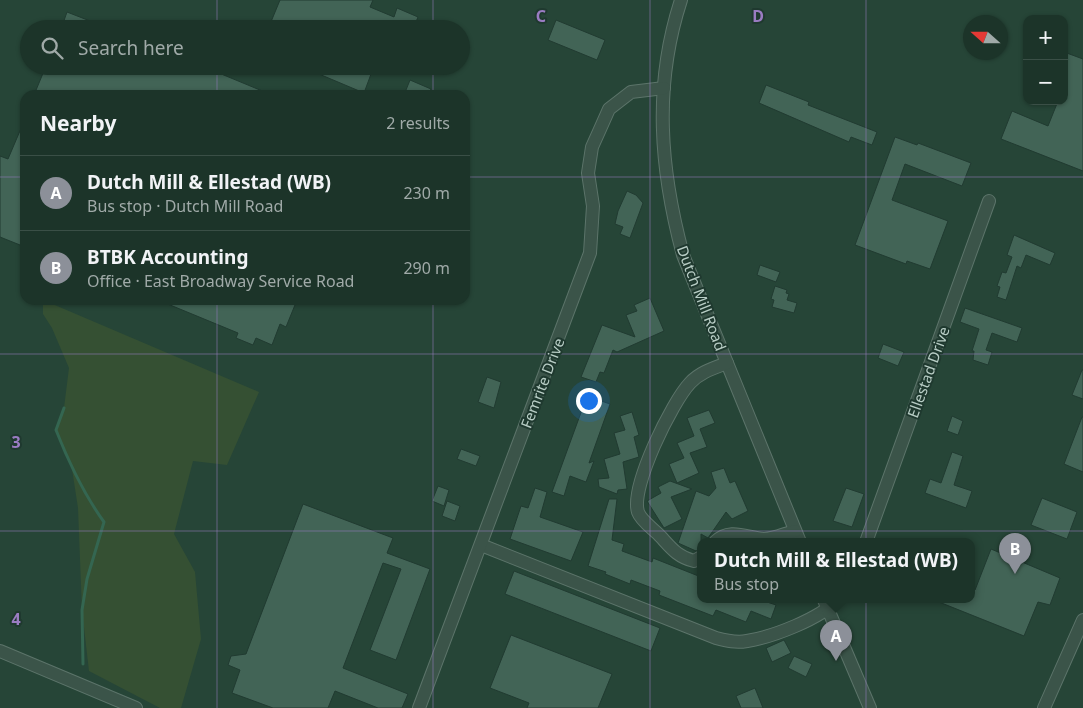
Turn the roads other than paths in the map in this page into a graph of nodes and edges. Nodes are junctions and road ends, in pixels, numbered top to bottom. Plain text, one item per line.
1 (681, 0) edge
2 (664, 88) junction
3 (989, 201) dead end
4 (727, 363) junction
5 (798, 537) edge
6 (722, 538) edge
7 (762, 538) edge
8 (782, 538) edge
9 (867, 538) edge
10 (481, 545) junction
11 (697, 559) edge
12 (830, 603) edge
13 (1083, 620) edge
14 (0, 651) edge
15 (136, 708) edge
16 (419, 708) edge
17 (870, 708) edge
18 (1044, 708) edge

1 - 2 street, Dutch Mill Road
2 - 4 street, Dutch Mill Road
2 - 10 street, Femrite Drive
3 - 9 street, Ellestad Drive
4 - 5 street, Dutch Mill Road
4 - 11 street
5 - 8 street
6 - 7 street
10 - 12 street
10 - 16 street, Femrite Drive
12 - 17 street
13 - 18 street
14 - 15 street

